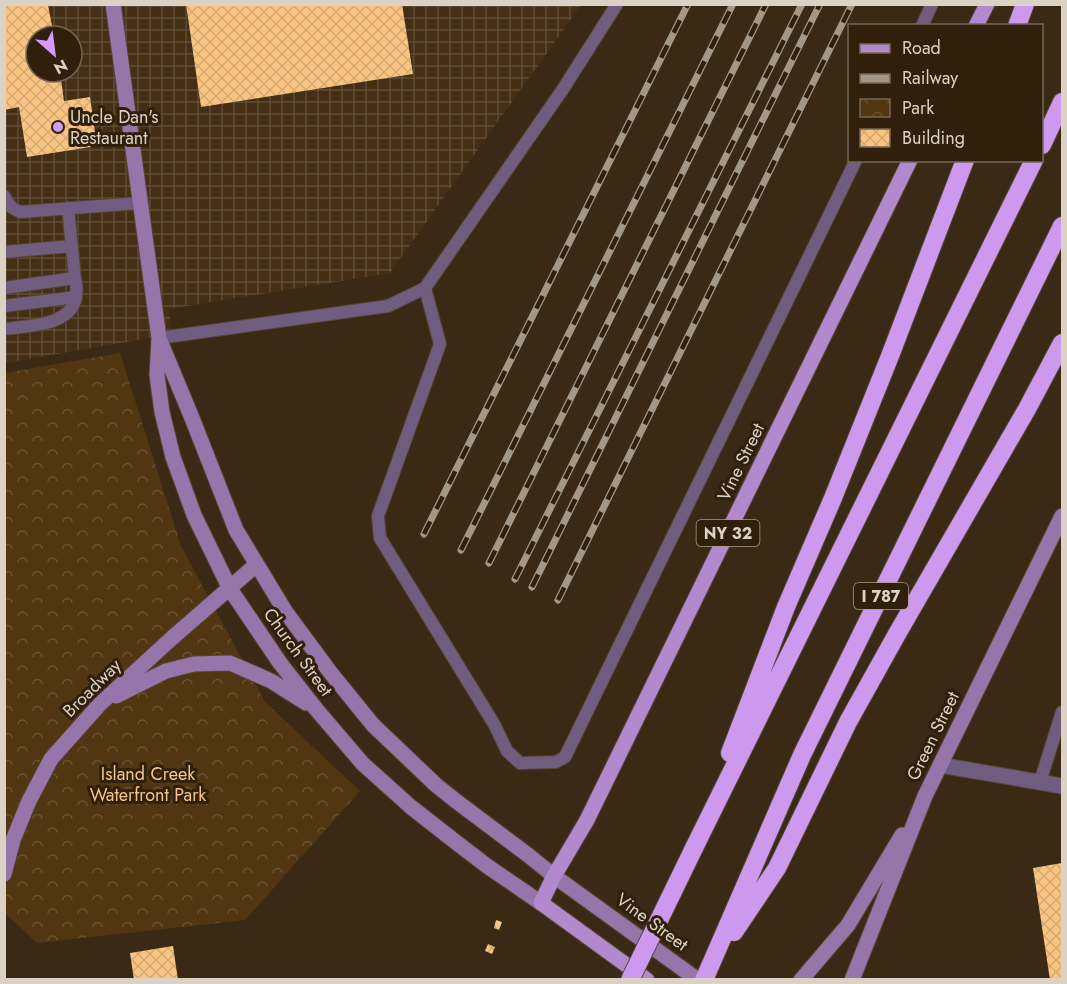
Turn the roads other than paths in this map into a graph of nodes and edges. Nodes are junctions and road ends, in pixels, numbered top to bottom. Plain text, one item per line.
1 (113, 4) edge
2 (617, 4) edge
3 (932, 4) edge
4 (987, 4) edge
5 (1025, 4) edge
6 (923, 24) edge
7 (977, 24) edge
8 (1018, 24) edge
9 (1062, 102) edge
10 (1043, 141) edge
11 (855, 162) edge
12 (909, 162) edge
13 (964, 162) edge
14 (1033, 162) edge
15 (4, 196) edge
16 (140, 203) junction
17 (68, 208) junction
18 (1062, 226) edge
19 (72, 246) junction
20 (4, 252) edge
21 (75, 278) junction
22 (4, 288) edge
23 (425, 288) junction
24 (76, 297) junction
25 (4, 306) edge
26 (4, 330) edge
27 (159, 338) junction
28 (1062, 344) edge
29 (1062, 516) edge
30 (256, 565) junction
31 (230, 589) junction
32 (100, 704) junction
33 (316, 710) junction
34 (1062, 712) edge
35 (940, 765) junction
36 (1040, 782) junction
37 (1062, 786) edge
38 (925, 796) junction
39 (694, 848) junction
40 (4, 874) edge
41 (554, 876) junction
42 (541, 903) junction
43 (703, 976) edge
44 (630, 980) edge
45 (647, 980) edge
46 (801, 980) edge
47 (852, 980) edge

1 - 16 street, Church Street
2 - 23 lane
3 - 6 lane
4 - 7 main road
5 - 8 highway
9 - 10 highway
11 - 23 lane
12 - 41 main road, Vine Street / NY 32
13 - 39 highway
14 - 39 highway, I 787
15 - 17 lane
16 - 17 lane
16 - 27 street, Church Street
17 - 19 lane
18 - 43 highway, I 787
19 - 20 lane
19 - 21 lane
21 - 22 lane
21 - 24 lane
23 - 27 lane
24 - 25 lane
24 - 26 lane
27 - 30 street, Church Street
27 - 31 street, Church Street
28 - 43 highway
29 - 35 street, Green Street
30 - 31 street, Broadway
30 - 41 street, Church Street
31 - 32 street, Broadway
31 - 33 street, Church Street
32 - 33 street
32 - 40 street, Broadway
33 - 42 street, Church Street
34 - 36 lane
35 - 36 street
35 - 38 street, Green Street
36 - 37 street
38 - 46 street
38 - 47 street, Green Street
39 - 44 highway, I 787, bridge
41 - 42 main road, Vine Street / NY 32
41 - 43 street, Vine Street
42 - 45 main road

